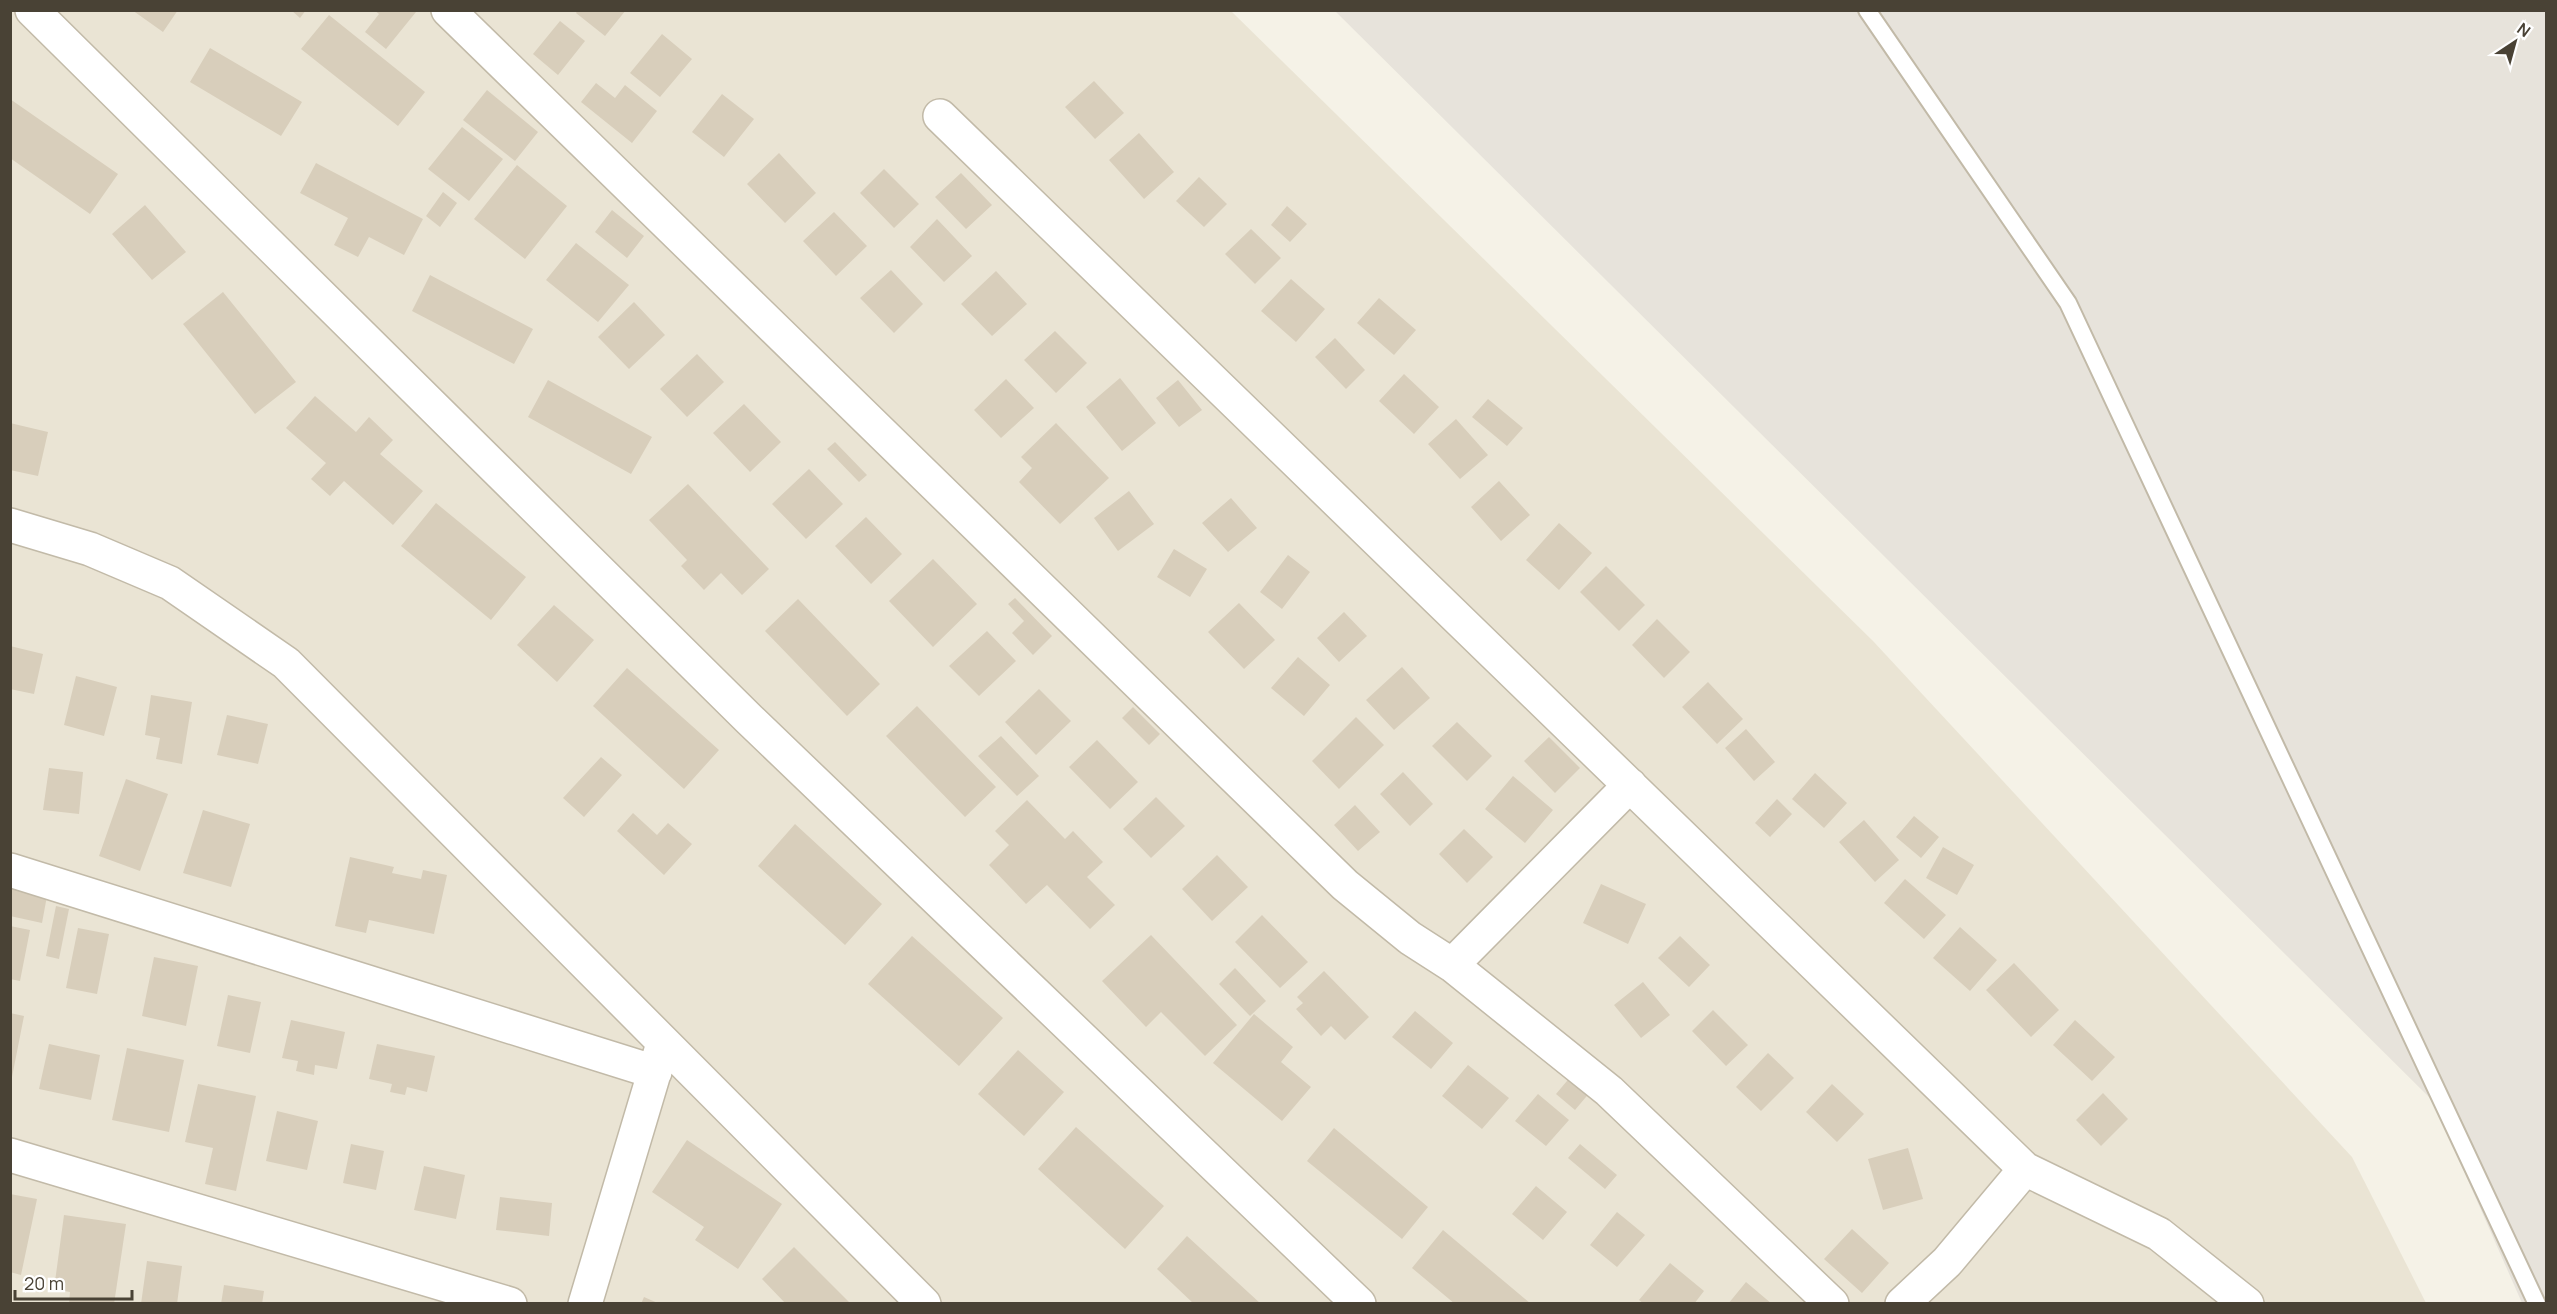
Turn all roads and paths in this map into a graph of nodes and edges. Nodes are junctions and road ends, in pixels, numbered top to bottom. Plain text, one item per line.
1 (32, 10) edge
2 (448, 10) edge
3 (1867, 10) edge
4 (940, 116) dead end
5 (10, 525) edge
6 (1630, 786) junction
7 (10, 870) edge
8 (1452, 965) junction
9 (659, 1057) junction
10 (10, 1155) edge
11 (2025, 1169) junction
12 (510, 1304) edge
13 (585, 1304) edge
14 (924, 1304) edge
15 (1359, 1304) edge
16 (1832, 1304) edge
17 (1902, 1304) edge
18 (2247, 1304) edge
19 (2537, 1304) edge

1 - 15 street
2 - 8 street
3 - 19 lane
4 - 6 street
5 - 9 street
6 - 8 street
6 - 11 street
7 - 9 street
8 - 16 street
9 - 13 street
9 - 14 street
10 - 12 street
11 - 17 street
11 - 18 street

